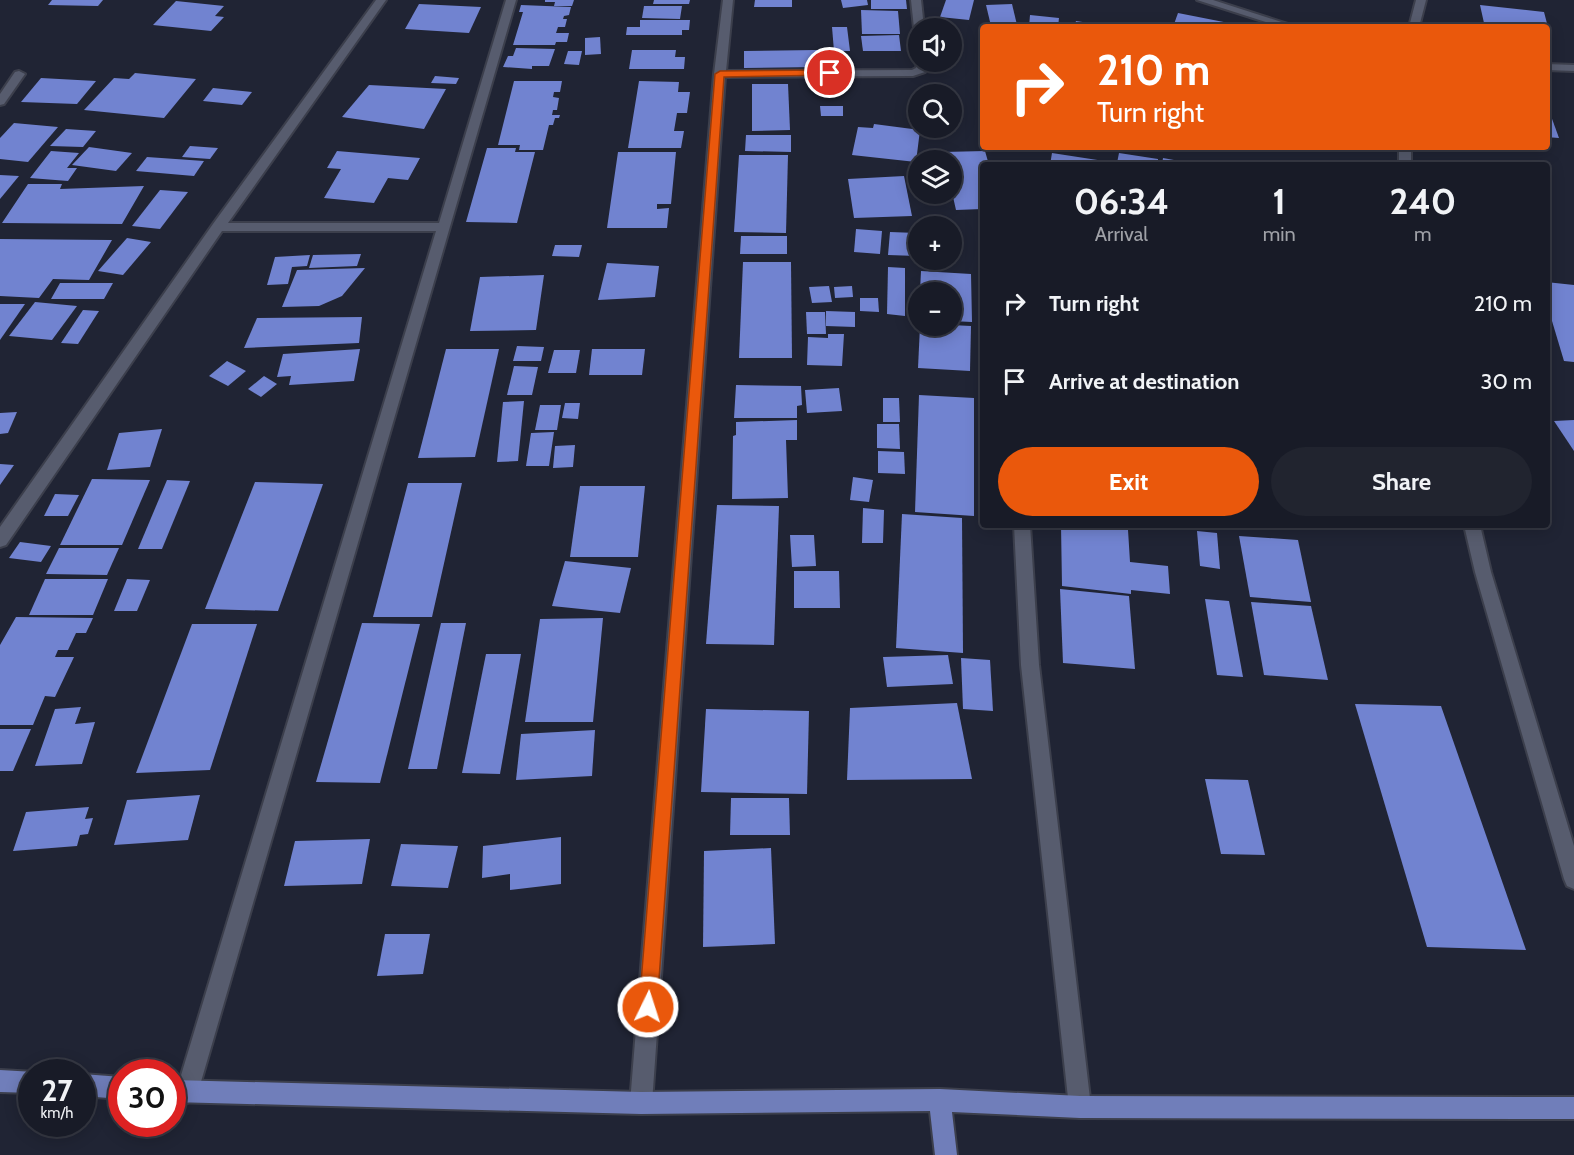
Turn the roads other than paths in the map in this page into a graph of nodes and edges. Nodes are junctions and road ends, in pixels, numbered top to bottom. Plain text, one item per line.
1 (381, 0) edge
2 (511, 0) edge
3 (728, 0) edge
4 (916, 0) edge
5 (1202, 0) edge
6 (1421, 0) edge
7 (918, 18) edge
8 (1282, 24) edge
9 (1414, 24) edge
10 (1550, 67) edge
11 (1574, 68) edge
12 (916, 72) edge
13 (20, 74) dead end
14 (720, 74) junction
15 (0, 102) edge
16 (218, 227) junction
17 (442, 227) junction
18 (1022, 528) edge
19 (1473, 528) edge
20 (0, 540) edge
21 (1574, 879) edge
22 (186, 1071) edge
23 (0, 1080) edge
24 (18, 1081) edge
25 (186, 1091) edge
26 (940, 1101) junction
27 (641, 1103) junction
28 (1080, 1107) junction
29 (1574, 1107) edge
30 (946, 1155) edge

1 - 16 street
2 - 17 street
3 - 14 street
4 - 7 street
5 - 8 street
6 - 9 street
10 - 11 street
12 - 14 street
13 - 15 street
14 - 27 street
16 - 17 street
16 - 20 street
17 - 22 street
18 - 28 street
19 - 21 street
23 - 24 main road
25 - 27 main road
26 - 27 main road
26 - 28 main road
26 - 30 main road
28 - 29 main road

